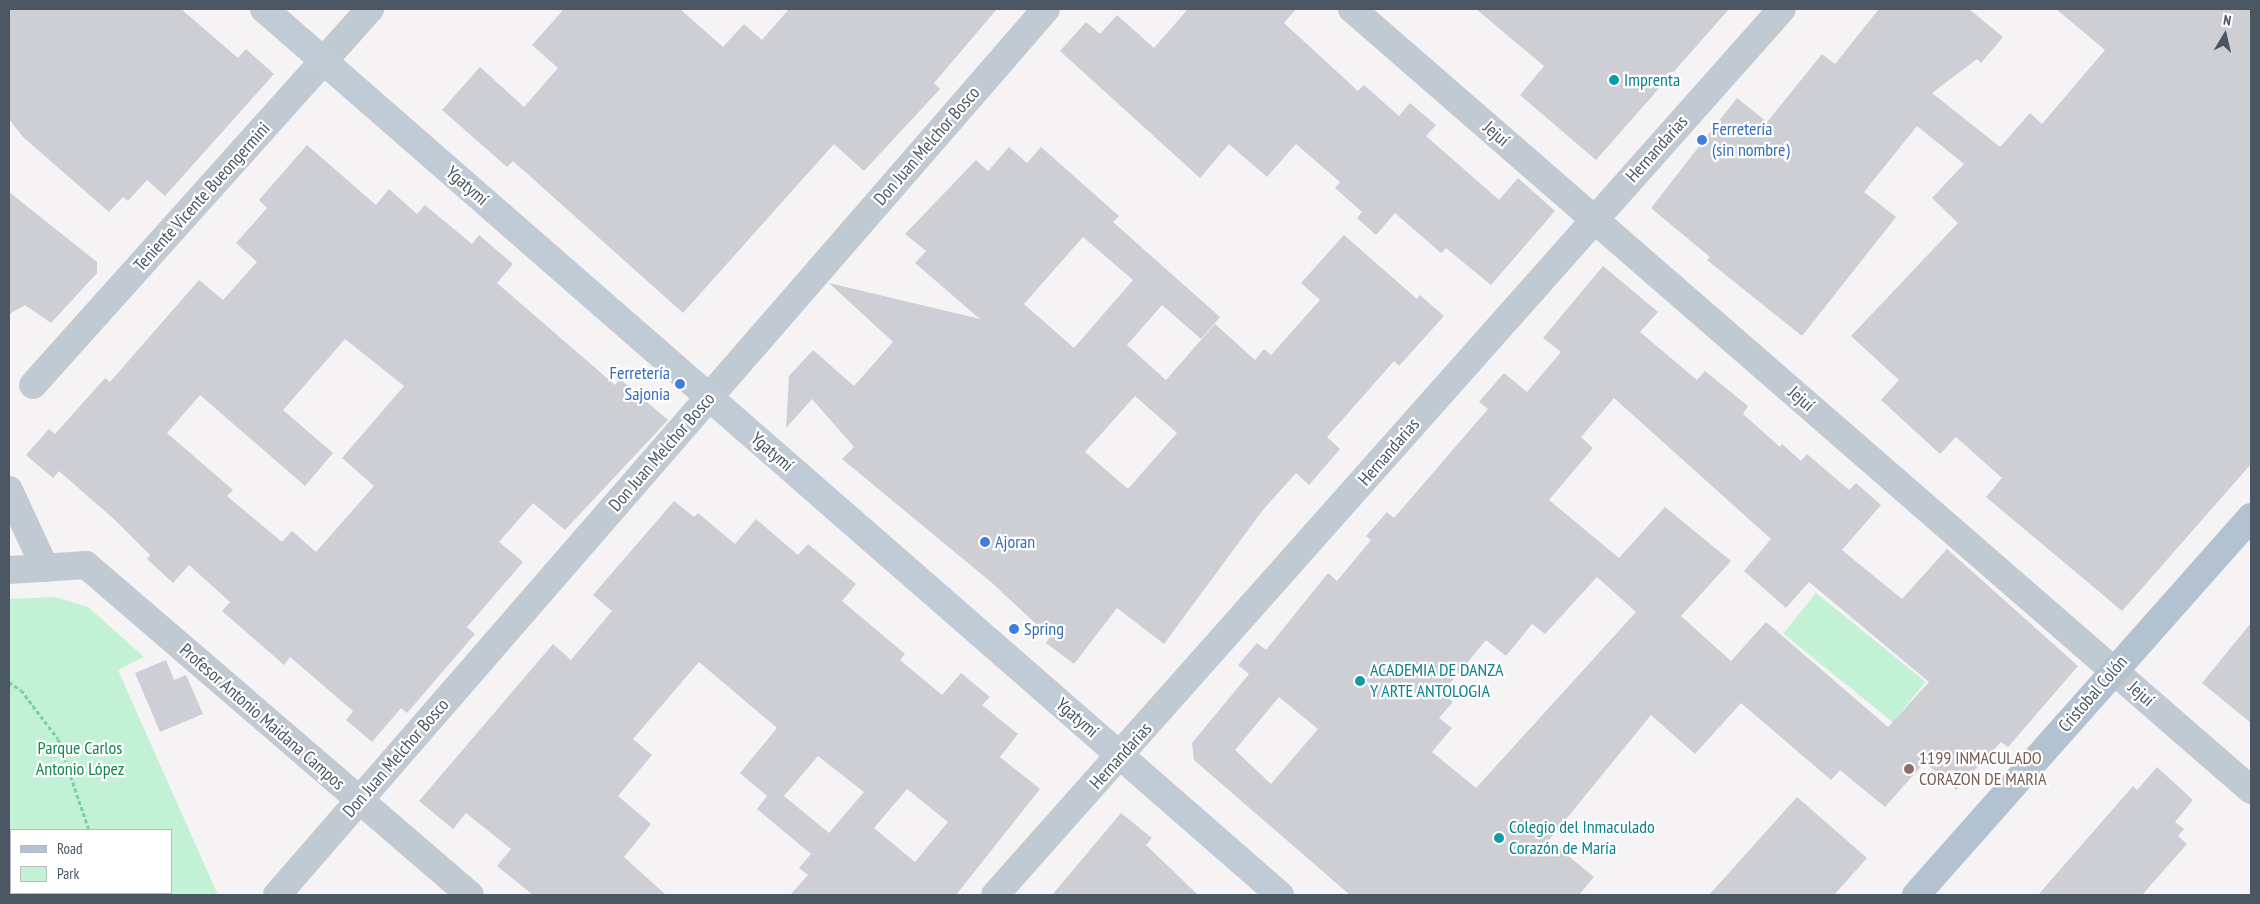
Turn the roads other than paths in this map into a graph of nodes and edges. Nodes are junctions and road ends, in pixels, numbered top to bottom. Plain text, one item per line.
1 (264, 9) edge
2 (370, 9) edge
3 (1046, 9) edge
4 (1352, 9) edge
5 (1782, 9) edge
6 (324, 61) junction
7 (1594, 219) junction
8 (33, 385) dead end
9 (709, 397) junction
10 (9, 490) edge
11 (2251, 517) edge
12 (45, 568) junction
13 (9, 570) edge
14 (2114, 670) junction
15 (1121, 756) junction
16 (2251, 790) edge
17 (359, 801) junction
18 (276, 895) edge
19 (470, 895) edge
20 (995, 895) edge
21 (1280, 895) edge
22 (1916, 895) edge

1 - 6 street, Ygatymí
2 - 6 street, Teniente Vicente Bueongermini
3 - 9 street, Don Juan Melchor Bosco
4 - 7 street, Jejuí
5 - 7 street, Hernandarias
6 - 8 street, Teniente Vicente Bueongermini
6 - 9 street, Ygatymí
7 - 14 street, Jejuí
7 - 15 street, Hernandarias
9 - 15 street, Ygatymí
9 - 17 street, Don Juan Melchor Bosco
10 - 12 street
11 - 14 main road, Cristobal Colón
12 - 13 street, Profesor Antonio Maidana Campos
12 - 17 street, Profesor Antonio Maidana Campos
14 - 16 street, Jejuí
14 - 22 main road, Cristobal Colón
15 - 20 street, Hernandarias
15 - 21 street, Ygatymí
17 - 18 street, Don Juan Melchor Bosco
17 - 19 street, Profesor Antonio Maidana Campos

